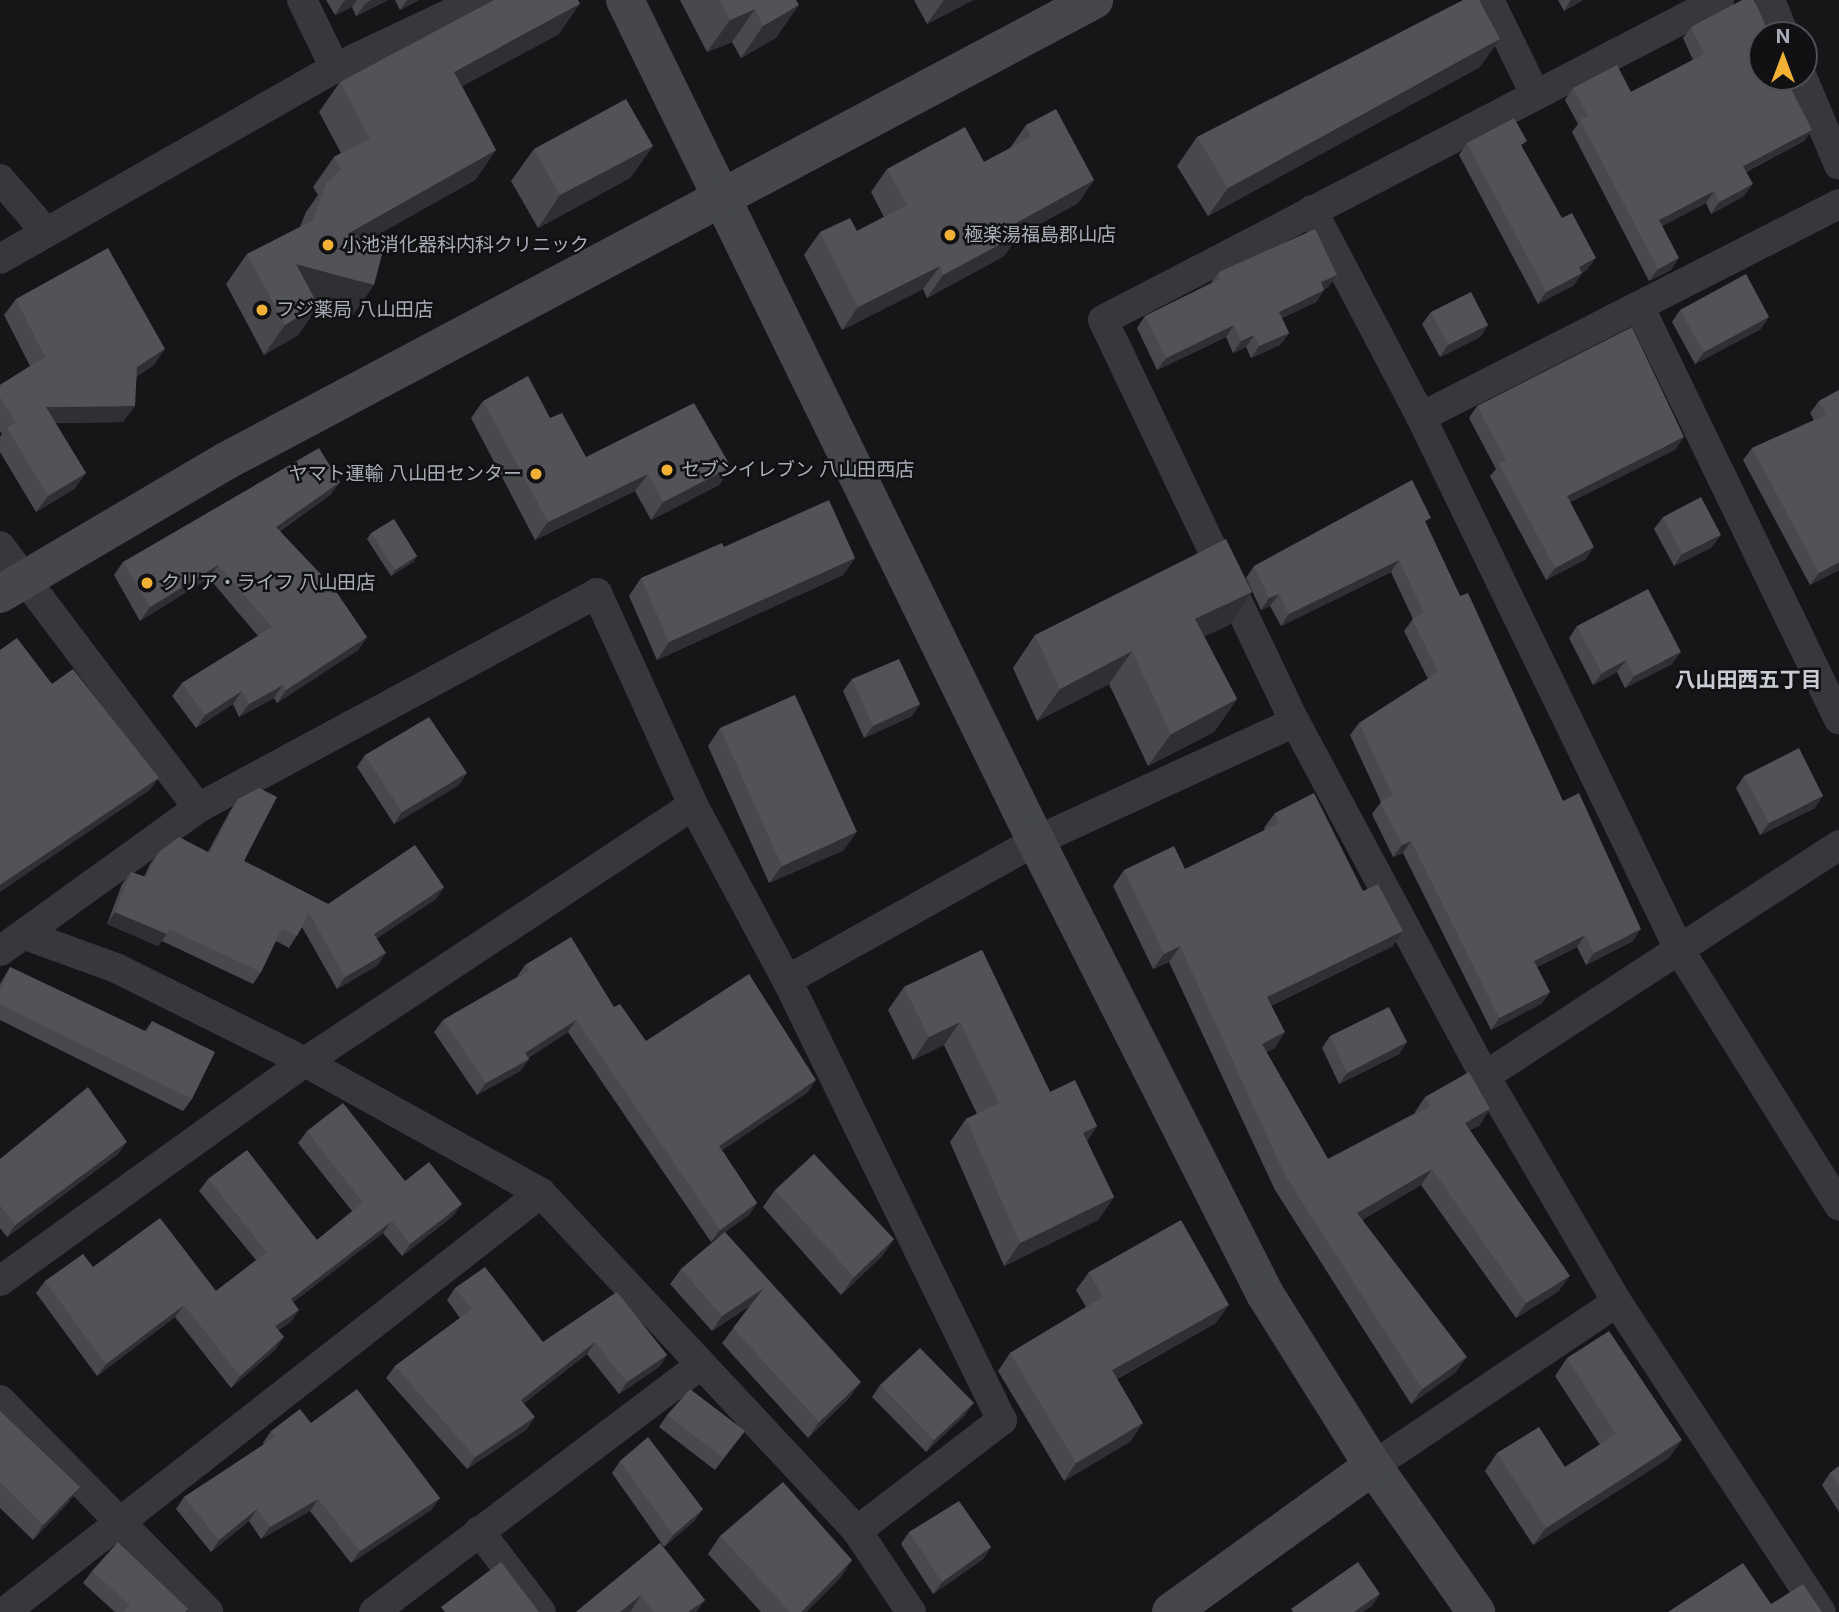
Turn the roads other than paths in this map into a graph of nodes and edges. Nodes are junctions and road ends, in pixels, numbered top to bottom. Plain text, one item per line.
1 (302, 0) edge
2 (479, 0) edge
3 (625, 0) edge
4 (1094, 0) edge
5 (1489, 0) edge
6 (1719, 0) edge
7 (1770, 0) edge
8 (1778, 21) edge
9 (335, 68) junction
10 (1808, 91) edge
11 (1534, 92) junction
12 (1839, 166) edge
13 (0, 179) edge
14 (720, 201) junction
15 (1839, 204) edge
16 (1312, 209) junction
17 (46, 232) junction
18 (0, 260) edge
19 (1639, 306) junction
20 (1421, 417) junction
21 (0, 546) edge
22 (13, 585) edge
23 (1839, 719) edge
24 (1295, 722) junction
25 (693, 805) junction
26 (198, 808) junction
27 (1035, 841) junction
28 (1839, 845) edge
29 (25, 935) junction
30 (0, 951) edge
31 (1680, 951) junction
32 (787, 980) junction
33 (305, 1062) junction
34 (1485, 1076) junction
35 (541, 1194) junction
36 (1839, 1205) edge
37 (0, 1281) edge
38 (1617, 1302) junction
39 (699, 1366) junction
40 (0, 1400) edge
41 (1373, 1466) junction
42 (118, 1521) junction
43 (479, 1531) junction
44 (857, 1531) junction
45 (5, 1612) edge
46 (208, 1612) edge
47 (374, 1612) edge
48 (541, 1612) edge
49 (911, 1612) edge
50 (1171, 1612) edge
51 (1476, 1612) edge
52 (1821, 1612) edge

1 - 9 street
2 - 9 street
3 - 14 street
4 - 14 street
5 - 11 street
6 - 11 street
7 - 8 street
9 - 17 street
10 - 12 street
11 - 16 street
13 - 17 street
14 - 22 street
14 - 27 street
15 - 19 street
16 - 20 street
16 - 24 street
17 - 18 street
19 - 20 street
19 - 23 street
20 - 31 street
21 - 22 street
22 - 26 street
24 - 27 street
24 - 34 street
25 - 26 street
25 - 32 street
25 - 33 street
26 - 29 street
27 - 32 street
27 - 41 street
28 - 31 street
29 - 30 street
29 - 33 street
31 - 34 street
31 - 36 street
32 - 44 street
33 - 35 street
33 - 37 street
34 - 38 street
35 - 39 street
35 - 42 street
38 - 41 street
38 - 52 street
39 - 43 street
39 - 44 street
40 - 42 street
41 - 50 street
41 - 51 street
42 - 45 street
42 - 46 street
43 - 47 street
43 - 48 street
44 - 49 street

